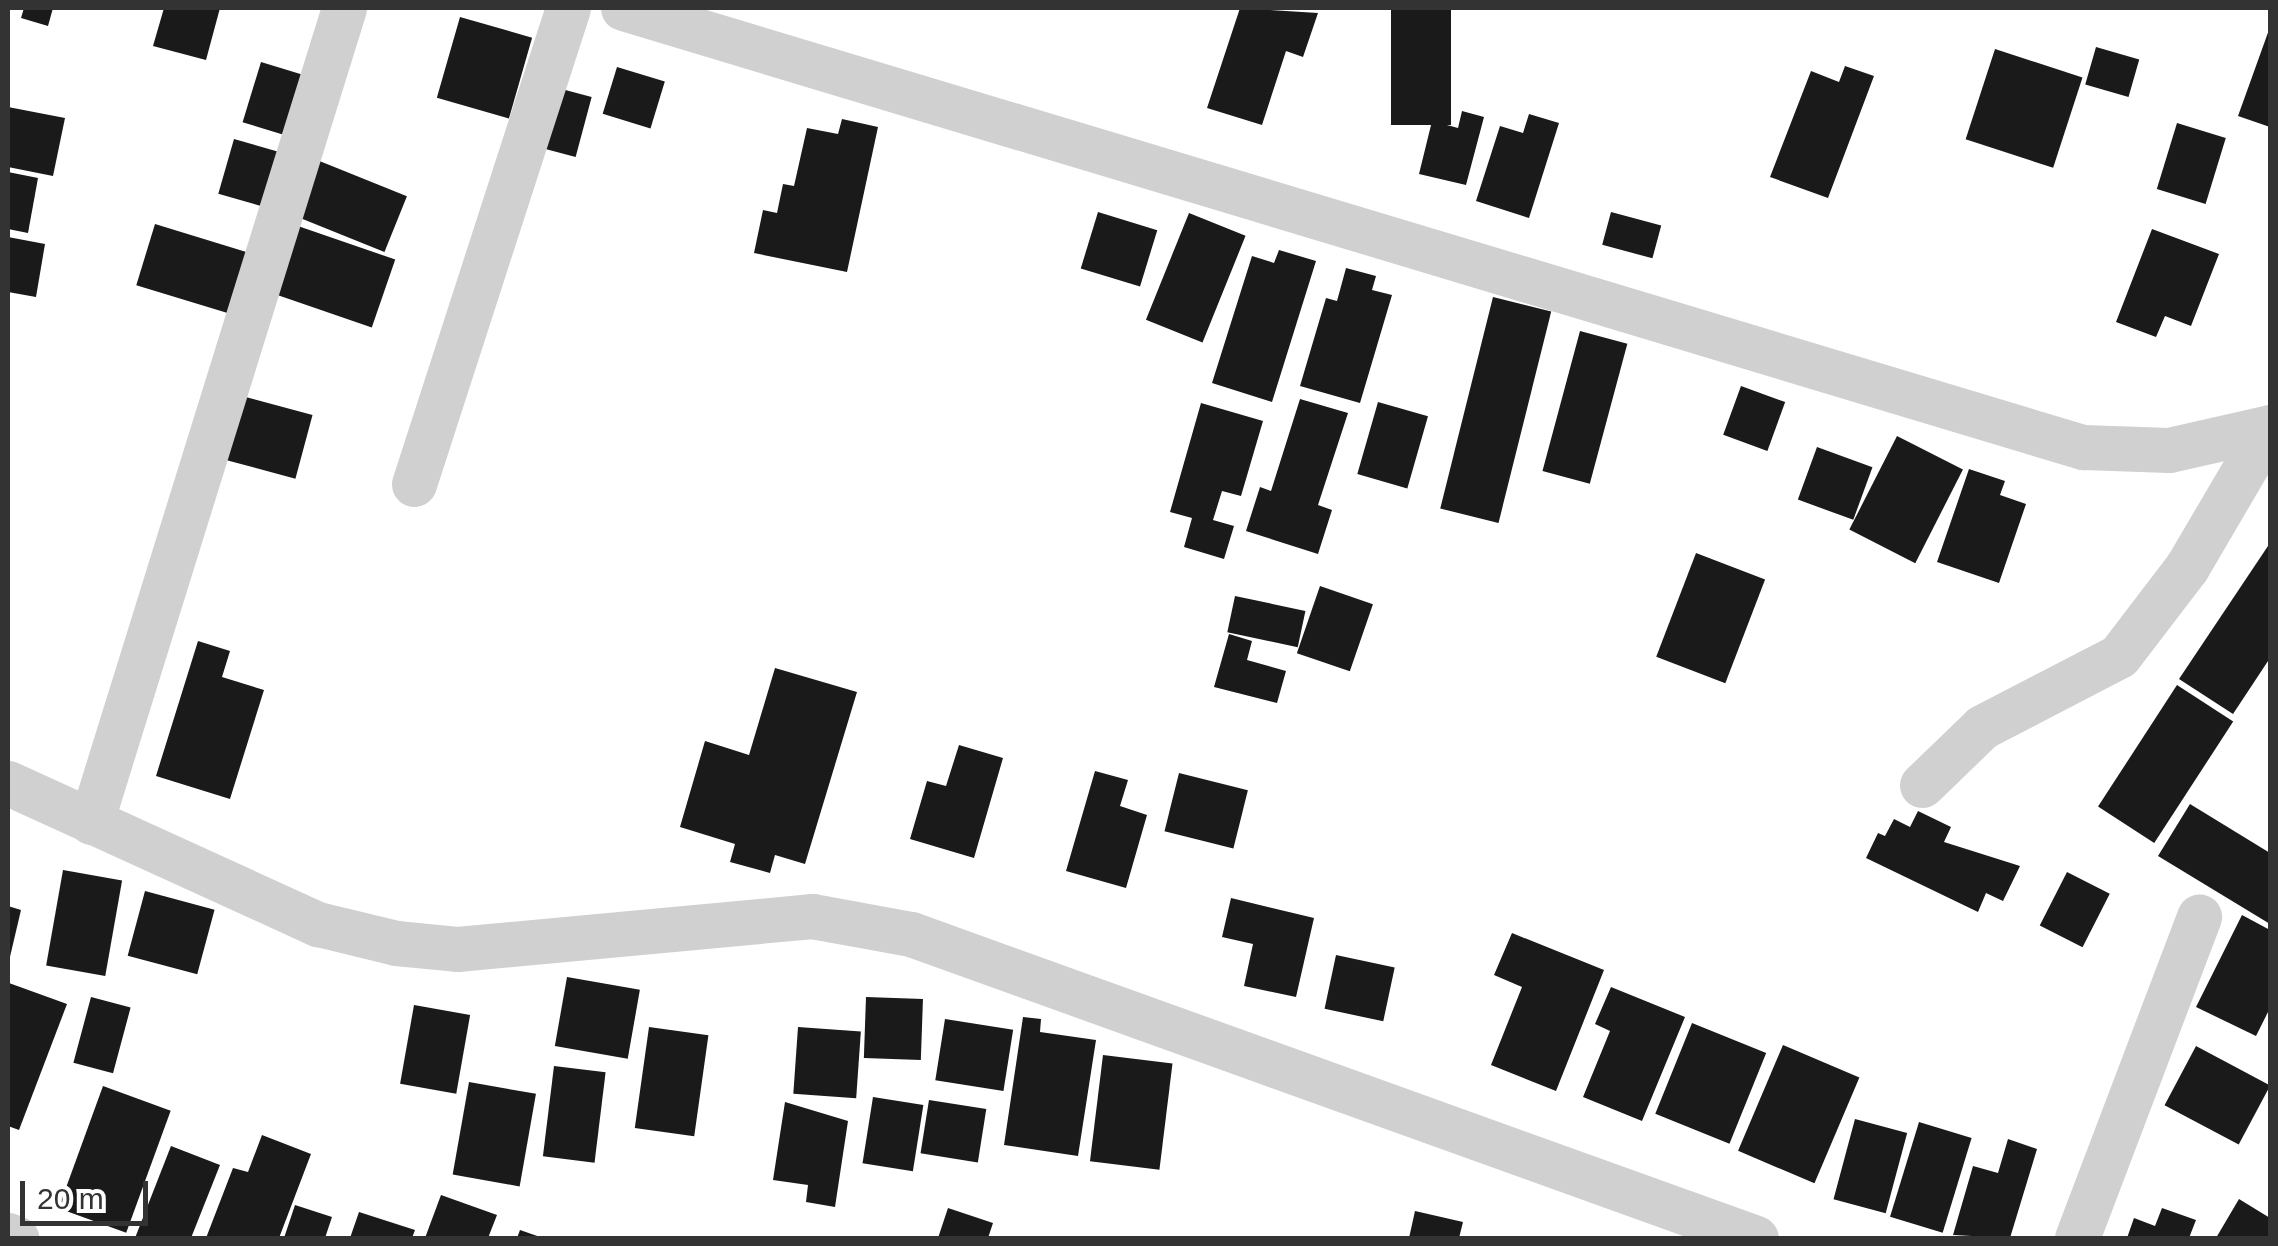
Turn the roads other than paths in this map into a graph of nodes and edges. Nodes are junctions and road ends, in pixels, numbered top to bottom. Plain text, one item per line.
1 (344, 8) edge
2 (568, 8) edge
3 (622, 8) edge
4 (2270, 427) edge
5 (414, 484) dead end
6 (8, 783) edge
7 (1922, 785) dead end
8 (91, 822) junction
9 (2199, 916) dead end
10 (8, 1235) edge
11 (16, 1238) edge
12 (1756, 1238) edge
13 (2077, 1238) edge

1 - 8 street
2 - 5 street
3 - 4 street
4 - 7 street
6 - 8 street
8 - 12 street
9 - 13 street
10 - 11 street

